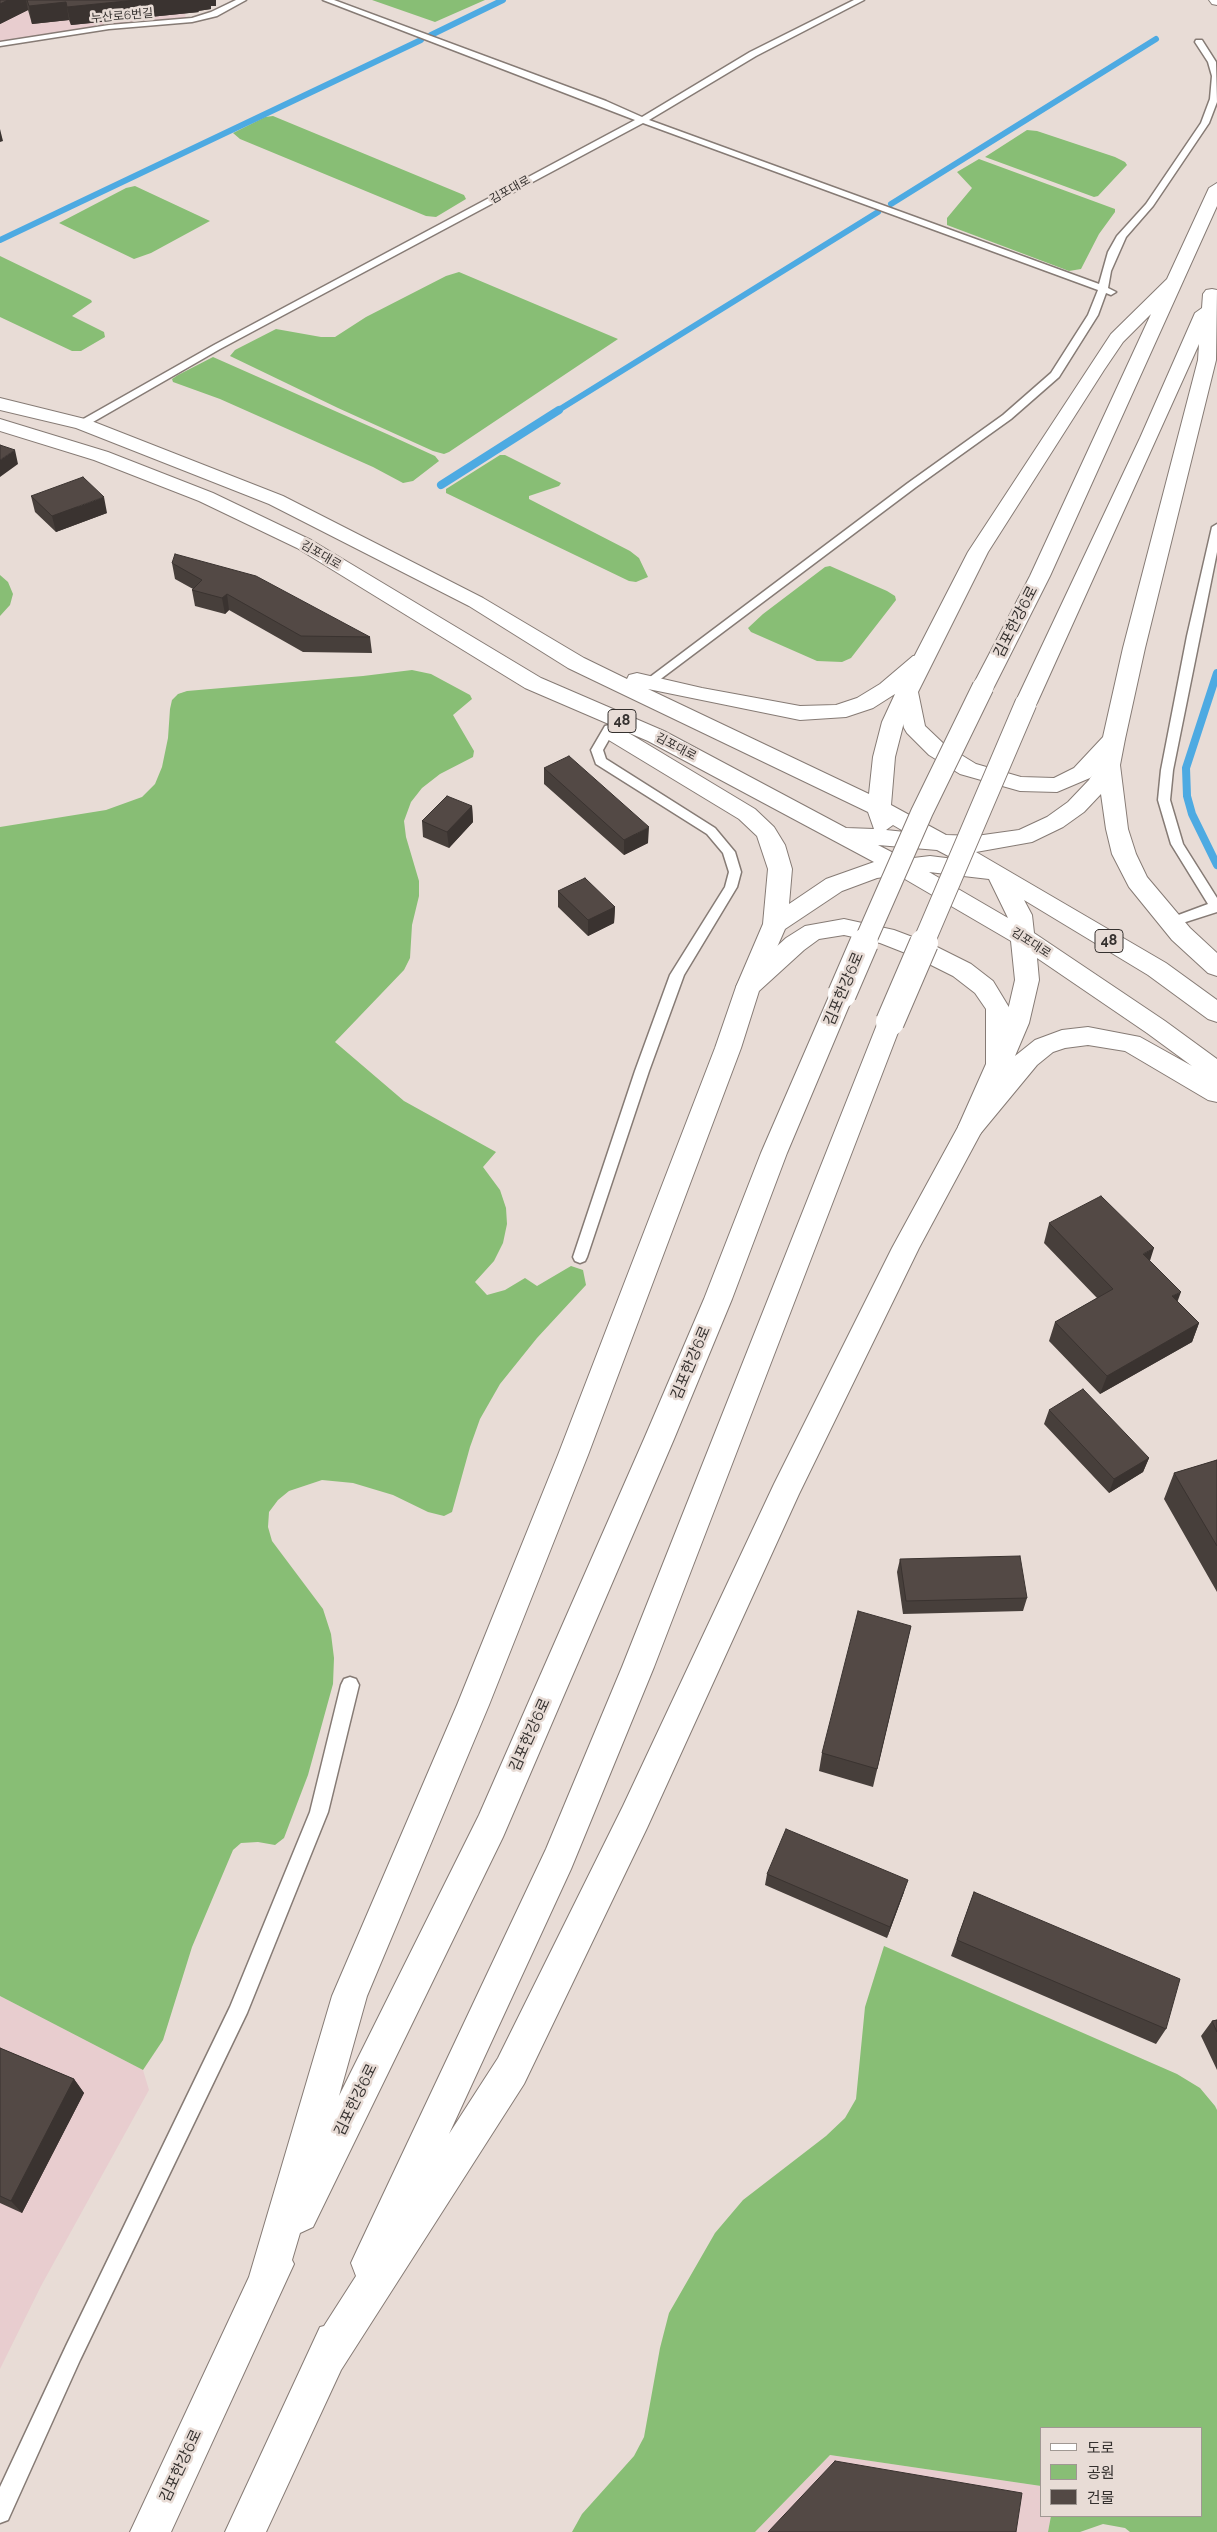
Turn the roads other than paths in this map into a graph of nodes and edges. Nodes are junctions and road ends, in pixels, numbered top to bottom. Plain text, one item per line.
1 (242, 0) edge
2 (327, 0) edge
3 (860, 0) edge
4 (1199, 42) dead end
5 (0, 44) edge
6 (642, 120) junction
7 (1217, 188) edge
8 (1172, 283) junction
9 (1215, 288) edge
10 (1108, 291) junction
11 (0, 404) edge
12 (82, 424) junction
13 (0, 425) edge
14 (1217, 527) edge
15 (921, 661) junction
16 (576, 663) junction
17 (533, 683) junction
18 (650, 683) junction
19 (907, 692) junction
20 (608, 729) junction
21 (1114, 738) junction
22 (1109, 765) junction
23 (879, 808) junction
24 (836, 832) junction
25 (884, 838) junction
26 (942, 843) junction
27 (900, 866) junction
28 (998, 874) junction
29 (1216, 907) edge
30 (1170, 923) junction
31 (775, 924) junction
32 (1023, 937) junction
33 (1217, 967) edge
34 (748, 987) junction
35 (1217, 1013) edge
36 (999, 1064) junction
37 (1217, 1072) edge
38 (1217, 1093) edge
39 (971, 1127) junction
40 (580, 1257) dead end
41 (350, 1685) dead end
42 (267, 2281) junction
43 (327, 2356) junction
44 (0, 2512) edge
45 (150, 2532) edge
46 (245, 2532) edge

1 - 5 lane, 누산로6번길
2 - 6 lane
3 - 6 lane, 김포대로
4 - 10 lane
6 - 10 lane
6 - 12 lane, 김포대로
7 - 8 street, 김포한강6로
8 - 15 street
8 - 42 street, 김포한강6로, bridge
9 - 21 street
9 - 43 street, bridge
10 - 18 lane
11 - 12 street, 김포대로 / 48
12 - 16 street, 김포대로 / 48
13 - 17 street, 김포대로 / 48
14 - 29 lane
15 - 18 street
15 - 19 street
16 - 18 street
16 - 23 street, 김포대로 / 48
17 - 20 street
17 - 24 street, 김포대로 / 48
19 - 21 street
19 - 23 street
20 - 31 street
20 - 40 lane
21 - 22 street
22 - 26 street
22 - 30 street
23 - 25 street
23 - 26 street, 김포대로 / 48
24 - 25 street
24 - 27 street, 김포대로 / 48
25 - 26 street
25 - 27 street
26 - 28 street, 김포대로 / 48
27 - 28 street
27 - 31 street
27 - 32 street, 김포대로 / 48
28 - 32 street
28 - 35 street, 김포대로 / 48
29 - 30 lane
30 - 33 street
31 - 34 street
32 - 36 street
32 - 37 street, 김포대로 / 48
34 - 36 street
34 - 42 street
36 - 39 street
38 - 39 street
39 - 43 street
41 - 44 lane
42 - 45 street, 김포한강6로
43 - 46 street

